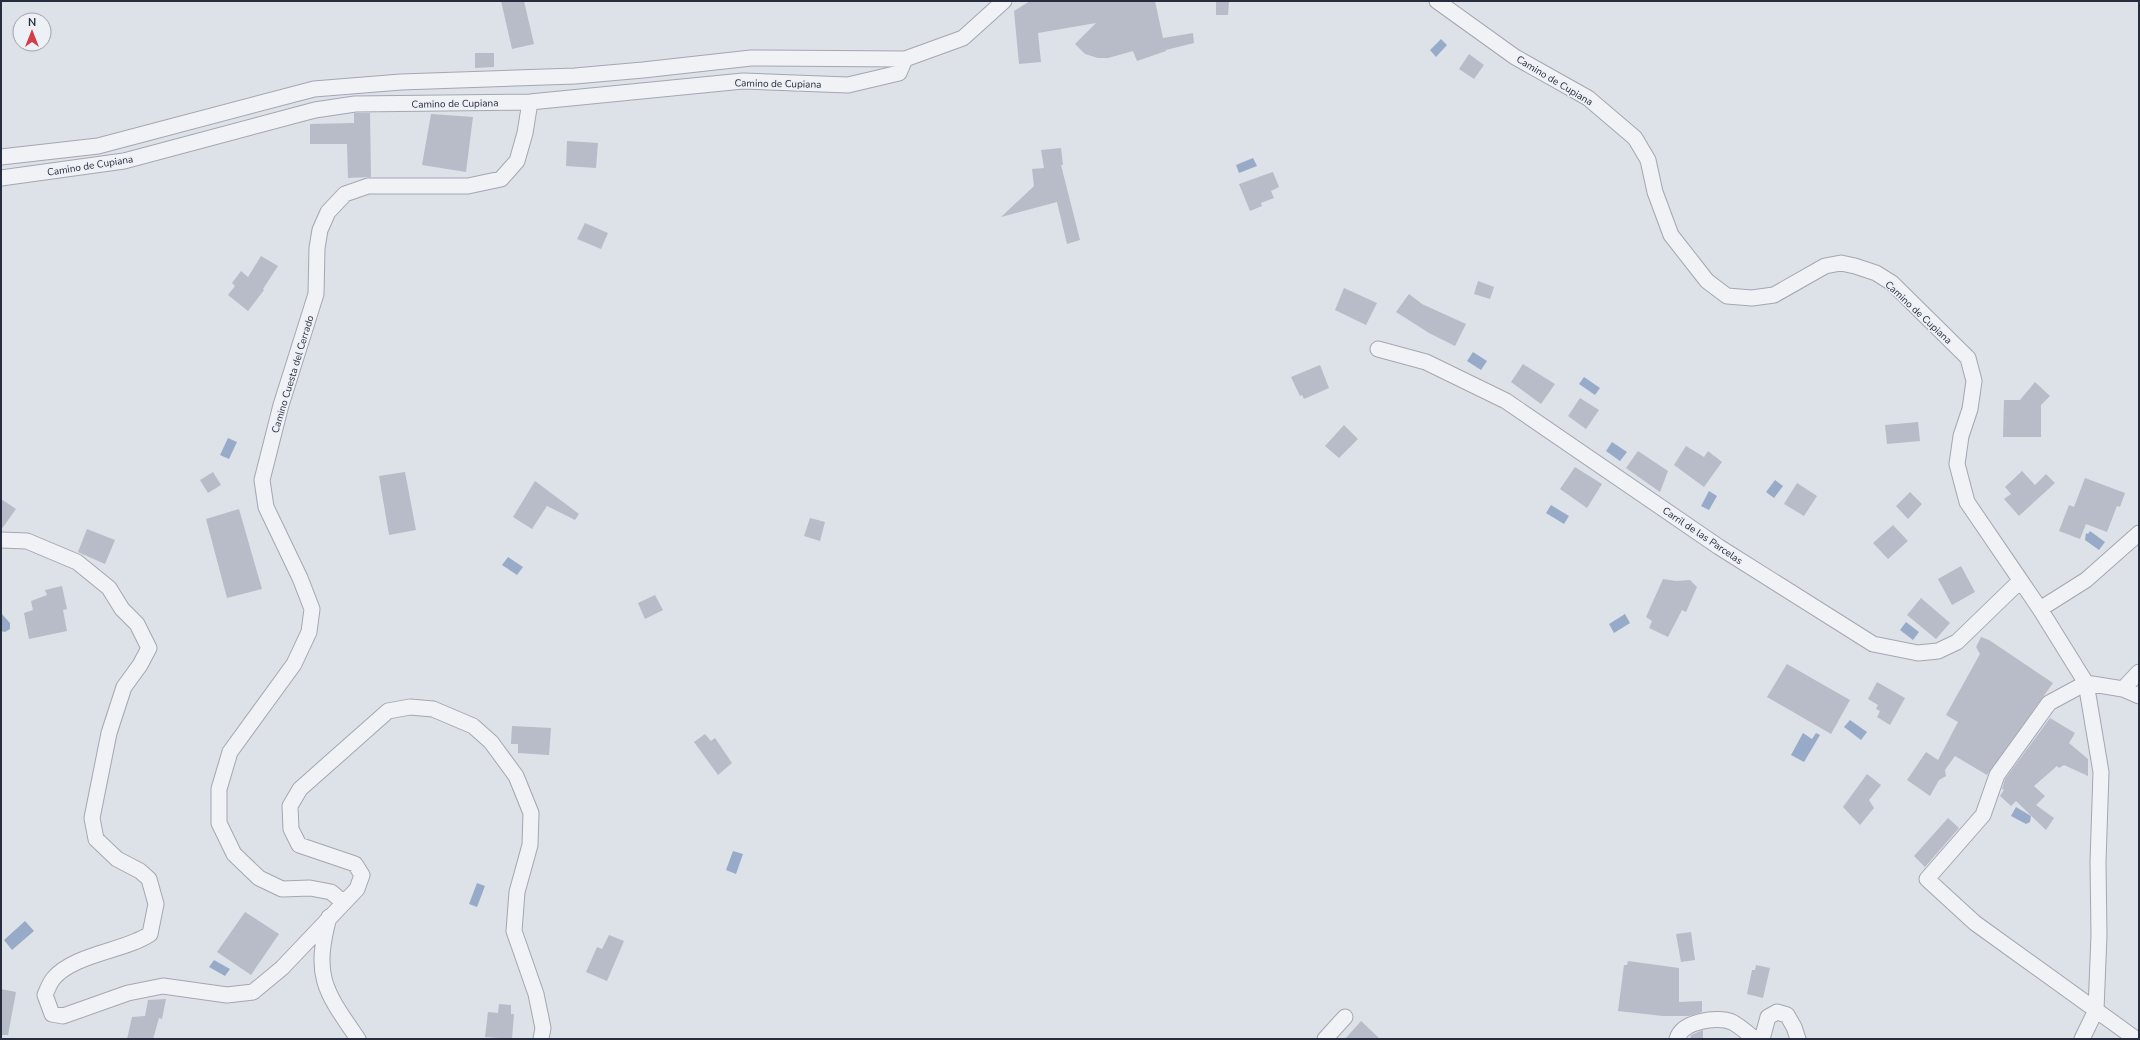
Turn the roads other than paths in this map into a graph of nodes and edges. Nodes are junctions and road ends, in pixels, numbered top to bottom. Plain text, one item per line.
1 (1004, 1) edge
2 (1437, 1) edge
3 (905, 59) junction
4 (530, 102) junction
5 (1, 157) edge
6 (1, 178) edge
7 (1378, 349) dead end
8 (2139, 533) edge
9 (1, 540) edge
10 (2020, 580) junction
11 (2040, 609) junction
12 (2139, 672) edge
13 (2086, 683) junction
14 (2123, 689) junction
15 (2139, 696) edge
16 (344, 903) junction
17 (330, 916) junction
18 (2096, 1010) junction
19 (1345, 1017) dead end
20 (358, 1039) edge
21 (541, 1039) edge
22 (1325, 1039) edge
23 (1677, 1039) edge
24 (1755, 1039) edge
25 (1762, 1039) edge
26 (1798, 1039) edge
27 (2082, 1039) edge
28 (2136, 1039) edge

1 - 3 street, Camino de Cupiana
2 - 10 street, Camino de Cupiana
3 - 4 street, Camino de Cupiana
3 - 5 street, Camino de Cupiana
4 - 6 street, Camino de Cupiana
4 - 16 street, Camino Cuesta del Cerrado
7 - 10 street, Carril de las Parcelas
8 - 11 street
9 - 17 street
10 - 11 street, Camino de Cupiana
11 - 13 street, Camino de Cupiana
12 - 14 street
13 - 14 street
13 - 18 street
13 - 18 street
14 - 15 street
16 - 17 street
16 - 21 street
17 - 20 street
18 - 27 street
18 - 28 street
19 - 22 street
23 - 24 street
25 - 26 street

